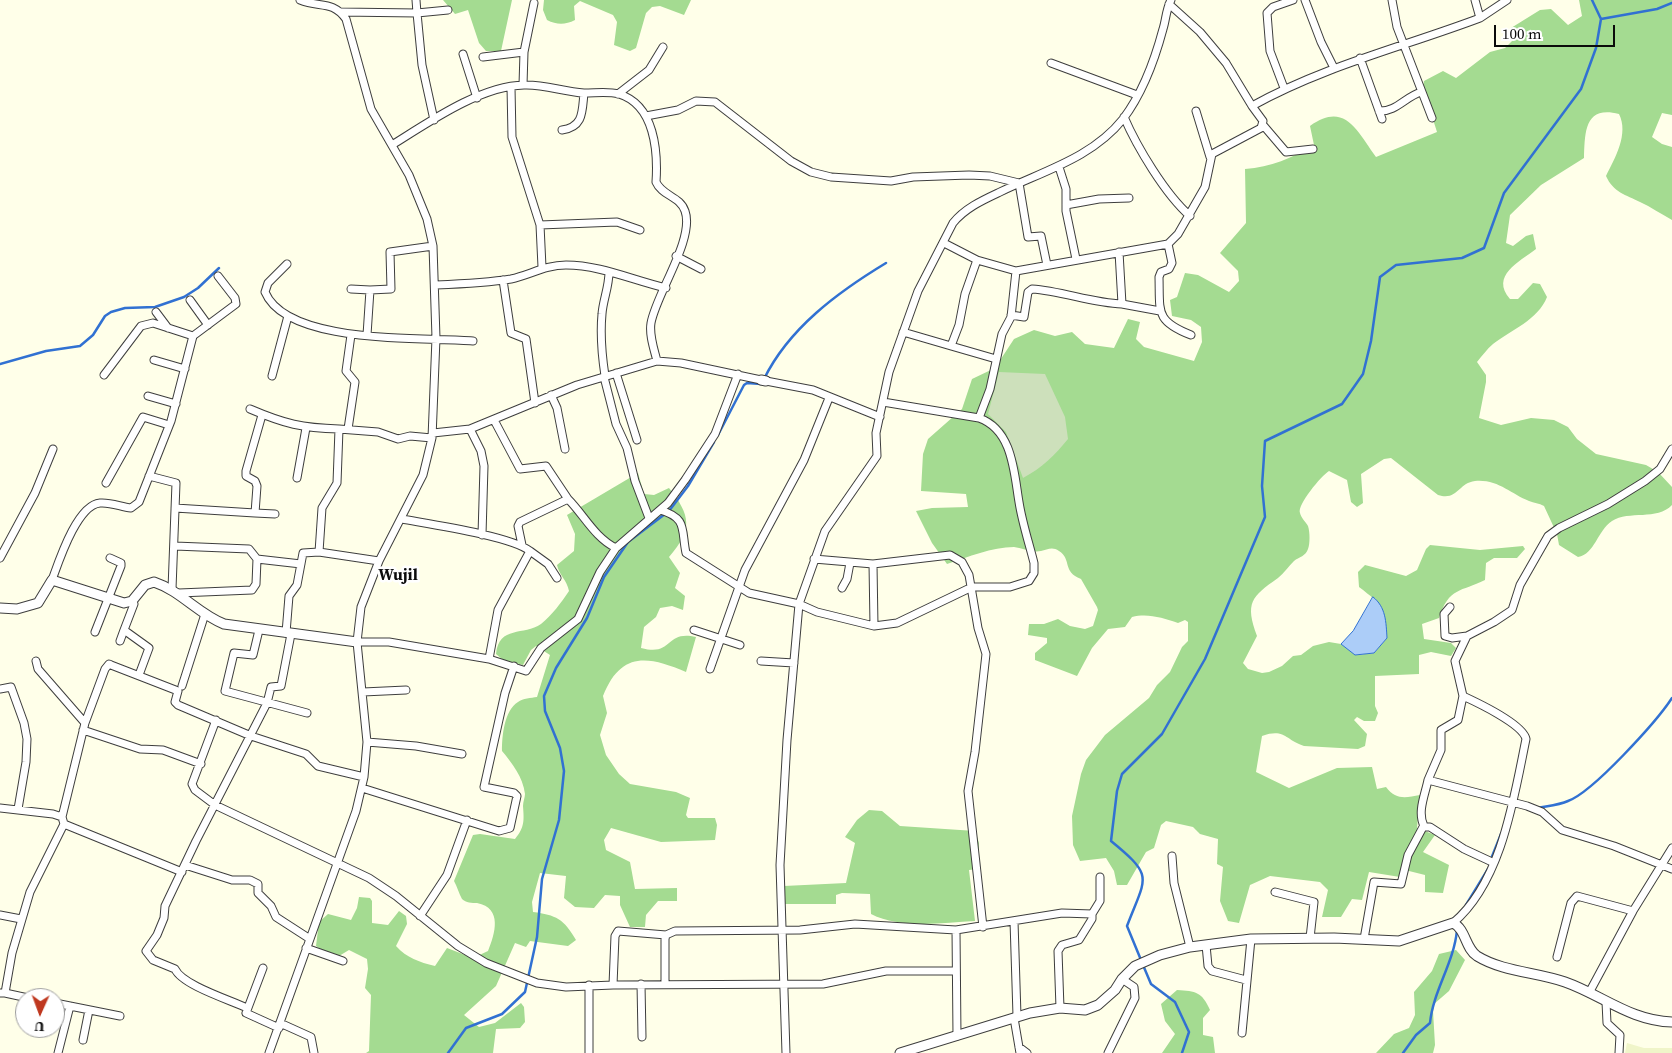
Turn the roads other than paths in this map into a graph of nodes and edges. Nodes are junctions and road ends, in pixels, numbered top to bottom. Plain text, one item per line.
1 (300, 0) edge
2 (416, 0) edge
3 (1293, 0) edge
4 (1305, 0) edge
5 (1392, 0) edge
6 (1475, 0) edge
7 (1507, 0) edge
8 (1170, 2) edge
9 (534, 4) dead end
10 (448, 10) dead end
11 (341, 12) junction
12 (417, 12) junction
13 (1480, 18) junction
14 (1403, 46) junction
15 (663, 47) dead end
16 (524, 52) junction
17 (463, 54) dead end
18 (484, 57) dead end
19 (1360, 58) junction
20 (1051, 63) dead end
21 (1334, 68) junction
22 (524, 85) junction
23 (510, 88) junction
24 (1284, 88) junction
25 (1421, 92) junction
26 (584, 93) junction
27 (618, 94) junction
28 (1137, 95) junction
29 (477, 98) junction
30 (1252, 106) junction
31 (1379, 110) junction
32 (1196, 111) dead end
33 (646, 116) junction
34 (1124, 117) junction
35 (1432, 118) dead end
36 (1382, 119) dead end
37 (434, 120) junction
38 (1263, 124) junction
39 (562, 130) dead end
40 (392, 145) junction
41 (1313, 149) dead end
42 (1210, 157) junction
43 (1059, 167) junction
44 (1019, 183) junction
45 (1129, 198) dead end
46 (1066, 205) junction
47 (1190, 216) junction
48 (540, 225) junction
49 (640, 230) dead end
50 (944, 243) junction
51 (1168, 244) junction
52 (433, 246) junction
53 (1119, 252) junction
54 (676, 256) junction
55 (1076, 259) junction
56 (977, 260) junction
57 (287, 264) dead end
58 (1047, 265) junction
59 (542, 268) junction
60 (701, 269) dead end
61 (1016, 271) junction
62 (609, 272) junction
63 (218, 276) dead end
64 (503, 280) junction
65 (435, 285) junction
66 (666, 288) junction
67 (351, 289) dead end
68 (370, 290) junction
69 (190, 300) dead end
70 (1122, 304) junction
71 (1160, 311) junction
72 (156, 312) dead end
73 (1011, 315) junction
74 (288, 316) junction
75 (208, 325) junction
76 (168, 328) junction
77 (903, 332) junction
78 (351, 335) junction
79 (367, 335) junction
80 (1191, 335) dead end
81 (193, 336) junction
82 (436, 338) junction
83 (473, 341) dead end
84 (951, 346) junction
85 (996, 359) junction
86 (154, 360) dead end
87 (657, 361) junction
88 (185, 369) junction
89 (616, 373) junction
90 (738, 374) junction
91 (104, 376) dead end
92 (272, 376) dead end
93 (604, 377) junction
94 (552, 395) junction
95 (148, 396) dead end
96 (829, 398) junction
97 (883, 402) junction
98 (535, 403) junction
99 (176, 404) junction
100 (250, 409) dead end
101 (262, 414) junction
102 (880, 417) junction
103 (979, 418) junction
104 (494, 420) junction
105 (169, 426) junction
106 (306, 428) junction
107 (339, 429) junction
108 (348, 429) junction
109 (470, 429) junction
110 (432, 435) junction
111 (637, 440) dead end
112 (565, 449) dead end
113 (53, 450) dead end
114 (1672, 450) edge
115 (149, 476) junction
116 (297, 478) dead end
117 (106, 483) dead end
118 (568, 499) junction
119 (175, 508) junction
120 (660, 510) junction
121 (255, 513) junction
122 (274, 514) dead end
123 (649, 518) junction
124 (402, 519) junction
125 (482, 536) junction
126 (522, 545) junction
127 (175, 546) junction
128 (616, 548) junction
129 (319, 552) junction
130 (530, 552) junction
131 (0, 558) edge
132 (110, 558) dead end
133 (258, 559) junction
134 (814, 559) junction
135 (379, 561) junction
136 (850, 563) junction
137 (301, 564) junction
138 (873, 564) junction
139 (557, 578) dead end
140 (52, 580) junction
141 (972, 587) junction
142 (739, 588) junction
143 (842, 588) dead end
144 (175, 591) junction
145 (107, 599) junction
146 (132, 602) junction
147 (799, 604) junction
148 (1450, 607) dead end
149 (0, 608) edge
150 (205, 614) junction
151 (874, 626) junction
152 (124, 630) junction
153 (259, 630) junction
154 (694, 630) dead end
155 (95, 632) dead end
156 (288, 633) junction
157 (1467, 636) junction
158 (721, 638) junction
159 (120, 641) dead end
160 (357, 642) junction
161 (740, 645) dead end
162 (489, 659) junction
163 (36, 661) dead end
164 (761, 661) dead end
165 (794, 663) junction
166 (514, 666) junction
167 (710, 669) dead end
168 (139, 675) junction
169 (182, 686) dead end
170 (0, 689) edge
171 (406, 690) dead end
172 (363, 692) junction
173 (1466, 697) junction
174 (267, 703) junction
175 (308, 713) dead end
176 (216, 720) junction
177 (84, 726) junction
178 (251, 736) junction
179 (367, 742) junction
180 (462, 754) dead end
181 (201, 764) junction
182 (364, 777) junction
183 (1428, 780) junction
184 (362, 788) junction
185 (1514, 803) junction
186 (215, 805) junction
187 (0, 808) edge
188 (18, 809) junction
189 (468, 820) junction
190 (63, 821) junction
191 (1424, 826) junction
192 (1672, 848) edge
193 (1172, 856) dead end
194 (1492, 862) junction
195 (338, 863) junction
196 (1662, 865) junction
197 (183, 869) junction
198 (1672, 869) edge
199 (1100, 877) dead end
200 (1275, 892) dead end
201 (1633, 911) junction
202 (1092, 914) junction
203 (0, 915) edge
204 (420, 916) junction
205 (21, 919) junction
206 (1014, 921) junction
207 (1456, 924) junction
208 (983, 927) junction
209 (956, 930) junction
210 (783, 931) junction
211 (666, 935) junction
212 (1252, 938) junction
213 (1310, 938) junction
214 (310, 939) junction
215 (1364, 939) junction
216 (1206, 945) junction
217 (1190, 947) junction
218 (306, 948) junction
219 (1557, 957) dead end
220 (343, 962) dead end
221 (263, 968) dead end
222 (955, 971) junction
223 (1122, 978) junction
224 (1246, 980) junction
225 (641, 984) junction
226 (665, 984) junction
227 (783, 984) junction
228 (589, 985) junction
229 (613, 985) junction
230 (2, 993) edge
231 (1589, 993) junction
232 (15, 996) edge
233 (1606, 1002) junction
234 (65, 1005) edge
235 (70, 1006) junction
236 (247, 1008) junction
237 (1060, 1008) junction
238 (89, 1010) junction
239 (120, 1016) dead end
240 (1015, 1017) junction
241 (1672, 1022) edge
242 (280, 1025) junction
243 (1242, 1033) dead end
244 (957, 1036) junction
245 (642, 1037) dead end
246 (83, 1040) dead end
247 (1019, 1050) edge
248 (58, 1053) edge
249 (269, 1053) edge
250 (314, 1053) edge
251 (589, 1053) edge
252 (786, 1053) edge
253 (900, 1053) edge
254 (1027, 1053) edge
255 (1108, 1053) edge
256 (1619, 1053) edge

1 - 11 street
2 - 12 street
3 - 24 street
4 - 21 street
5 - 14 street
6 - 13 street
7 - 13 street
8 - 28 street
8 - 30 street
9 - 16 street
10 - 12 street
11 - 12 street
11 - 40 street
12 - 37 street
13 - 14 street
14 - 19 street
14 - 25 street
15 - 27 street
16 - 18 street
16 - 22 street
17 - 29 street
19 - 21 street
19 - 31 street
20 - 28 street
21 - 24 street
22 - 23 street
22 - 26 street
23 - 29 street
23 - 48 street
24 - 30 street
25 - 31 street
25 - 35 street
26 - 27 street
26 - 39 street
27 - 33 street
28 - 34 street
29 - 37 street
30 - 38 street
31 - 36 street
32 - 42 street
33 - 44 street
33 - 54 street
34 - 43 street
34 - 47 street
37 - 40 street
38 - 41 street
38 - 42 street
40 - 52 street
42 - 47 street
43 - 44 street
43 - 46 street
44 - 50 street
44 - 58 street
45 - 46 street
46 - 55 street
47 - 51 street
48 - 49 street
48 - 59 street
50 - 56 street
50 - 77 street
51 - 53 street
51 - 71 street
52 - 65 street
52 - 68 street
53 - 55 street
53 - 70 street
54 - 60 street
54 - 66 street
55 - 58 street
56 - 61 street
56 - 84 street
57 - 74 street
58 - 61 street
59 - 62 street
59 - 64 street
61 - 73 street
62 - 66 street
62 - 93 street
63 - 75 street
64 - 65 street
64 - 98 street
65 - 82 street
66 - 87 street
67 - 68 street
68 - 79 street
69 - 75 street
70 - 71 street
70 - 73 street
71 - 80 street
72 - 76 street
73 - 85 street
74 - 78 street
74 - 92 street
75 - 81 street
76 - 81 street
76 - 91 street
77 - 84 street
77 - 97 street
78 - 79 street
78 - 108 street
79 - 82 street
81 - 88 street
82 - 83 street
82 - 110 street
84 - 85 street
85 - 103 street
86 - 88 street
87 - 89 street
87 - 90 street
88 - 99 street
89 - 93 street
89 - 111 street
90 - 96 street
90 - 120 street
93 - 94 street
93 - 123 street
94 - 98 street
94 - 112 street
95 - 99 street
96 - 102 street
96 - 142 street
97 - 102 street
97 - 103 street
98 - 104 street
99 - 105 street
100 - 101 street
101 - 106 street
101 - 121 street
102 - 134 street
103 - 141 street
104 - 109 street
104 - 118 street
105 - 115 street
105 - 117 street
106 - 107 street
106 - 116 street
107 - 108 street
107 - 129 street
108 - 110 street
109 - 110 street
109 - 125 street
110 - 124 street
113 - 131 street
114 - 157 street
115 - 119 street
115 - 140 street
118 - 126 street
118 - 128 street
119 - 121 street
119 - 127 street
120 - 123 street
120 - 142 street
121 - 122 street
123 - 128 street
124 - 125 street
124 - 135 street
125 - 126 street
126 - 130 street
127 - 133 street
127 - 144 street
128 - 166 street
129 - 135 street
129 - 137 street
130 - 139 street
130 - 162 street
132 - 145 street
133 - 137 street
133 - 144 street
134 - 136 street
134 - 147 street
135 - 160 street
136 - 138 street
136 - 143 street
137 - 156 street
138 - 141 street
138 - 151 street
140 - 145 street
140 - 149 street
141 - 151 street
141 - 208 street
142 - 147 street
142 - 158 street
144 - 146 street
144 - 150 street
145 - 146 street
145 - 155 street
146 - 152 street
147 - 151 street
147 - 165 street
148 - 157 street
150 - 153 street
150 - 169 street
152 - 159 street
152 - 168 street
153 - 156 street
153 - 174 street
154 - 158 street
156 - 160 street
156 - 174 street
157 - 173 street
158 - 161 street
158 - 167 street
160 - 162 street
160 - 172 street
162 - 166 street
163 - 177 street
164 - 165 street
165 - 210 street
166 - 189 street
168 - 176 street
168 - 177 street
170 - 188 street
171 - 172 street
172 - 179 street
173 - 183 street
173 - 185 street
174 - 175 street
174 - 178 street
176 - 178 street
176 - 181 street
177 - 181 street
177 - 190 street
178 - 182 street
178 - 186 street
179 - 180 street
179 - 182 street
181 - 186 street
182 - 184 street
183 - 185 street
183 - 191 street
184 - 189 street
184 - 195 street
185 - 194 street
185 - 196 street
186 - 195 street
186 - 197 street
187 - 188 street
188 - 190 street
189 - 204 street
190 - 197 street
190 - 205 street
191 - 194 street
191 - 215 street
192 - 196 street
193 - 217 street
194 - 207 street
195 - 204 street
195 - 214 street
196 - 198 street
196 - 201 street
197 - 214 street
197 - 236 street
199 - 202 street
200 - 213 street
201 - 219 street
201 - 231 street
202 - 206 street
202 - 237 street
203 - 205 street
204 - 228 street
205 - 230 street
206 - 208 street
206 - 240 street
207 - 215 street
207 - 231 street
208 - 209 street
209 - 210 street
209 - 222 street
210 - 211 street
210 - 227 street
211 - 226 street
211 - 229 street
212 - 213 street
212 - 216 street
212 - 224 street
213 - 215 street
214 - 218 street
216 - 217 street
216 - 224 street
217 - 223 street
218 - 220 street
218 - 242 street
221 - 236 street
222 - 227 street
222 - 244 street
223 - 237 street
223 - 255 street
224 - 243 street
225 - 226 street
225 - 229 street
225 - 245 street
226 - 227 street
227 - 252 street
228 - 229 street
228 - 251 street
230 - 232 street
231 - 233 street
233 - 241 street
233 - 256 street
234 - 235 street
235 - 238 street
235 - 248 street
236 - 242 street
237 - 240 street
238 - 239 street
238 - 246 street
240 - 244 street
240 - 247 street
242 - 249 street
242 - 250 street
244 - 253 street
247 - 254 street

